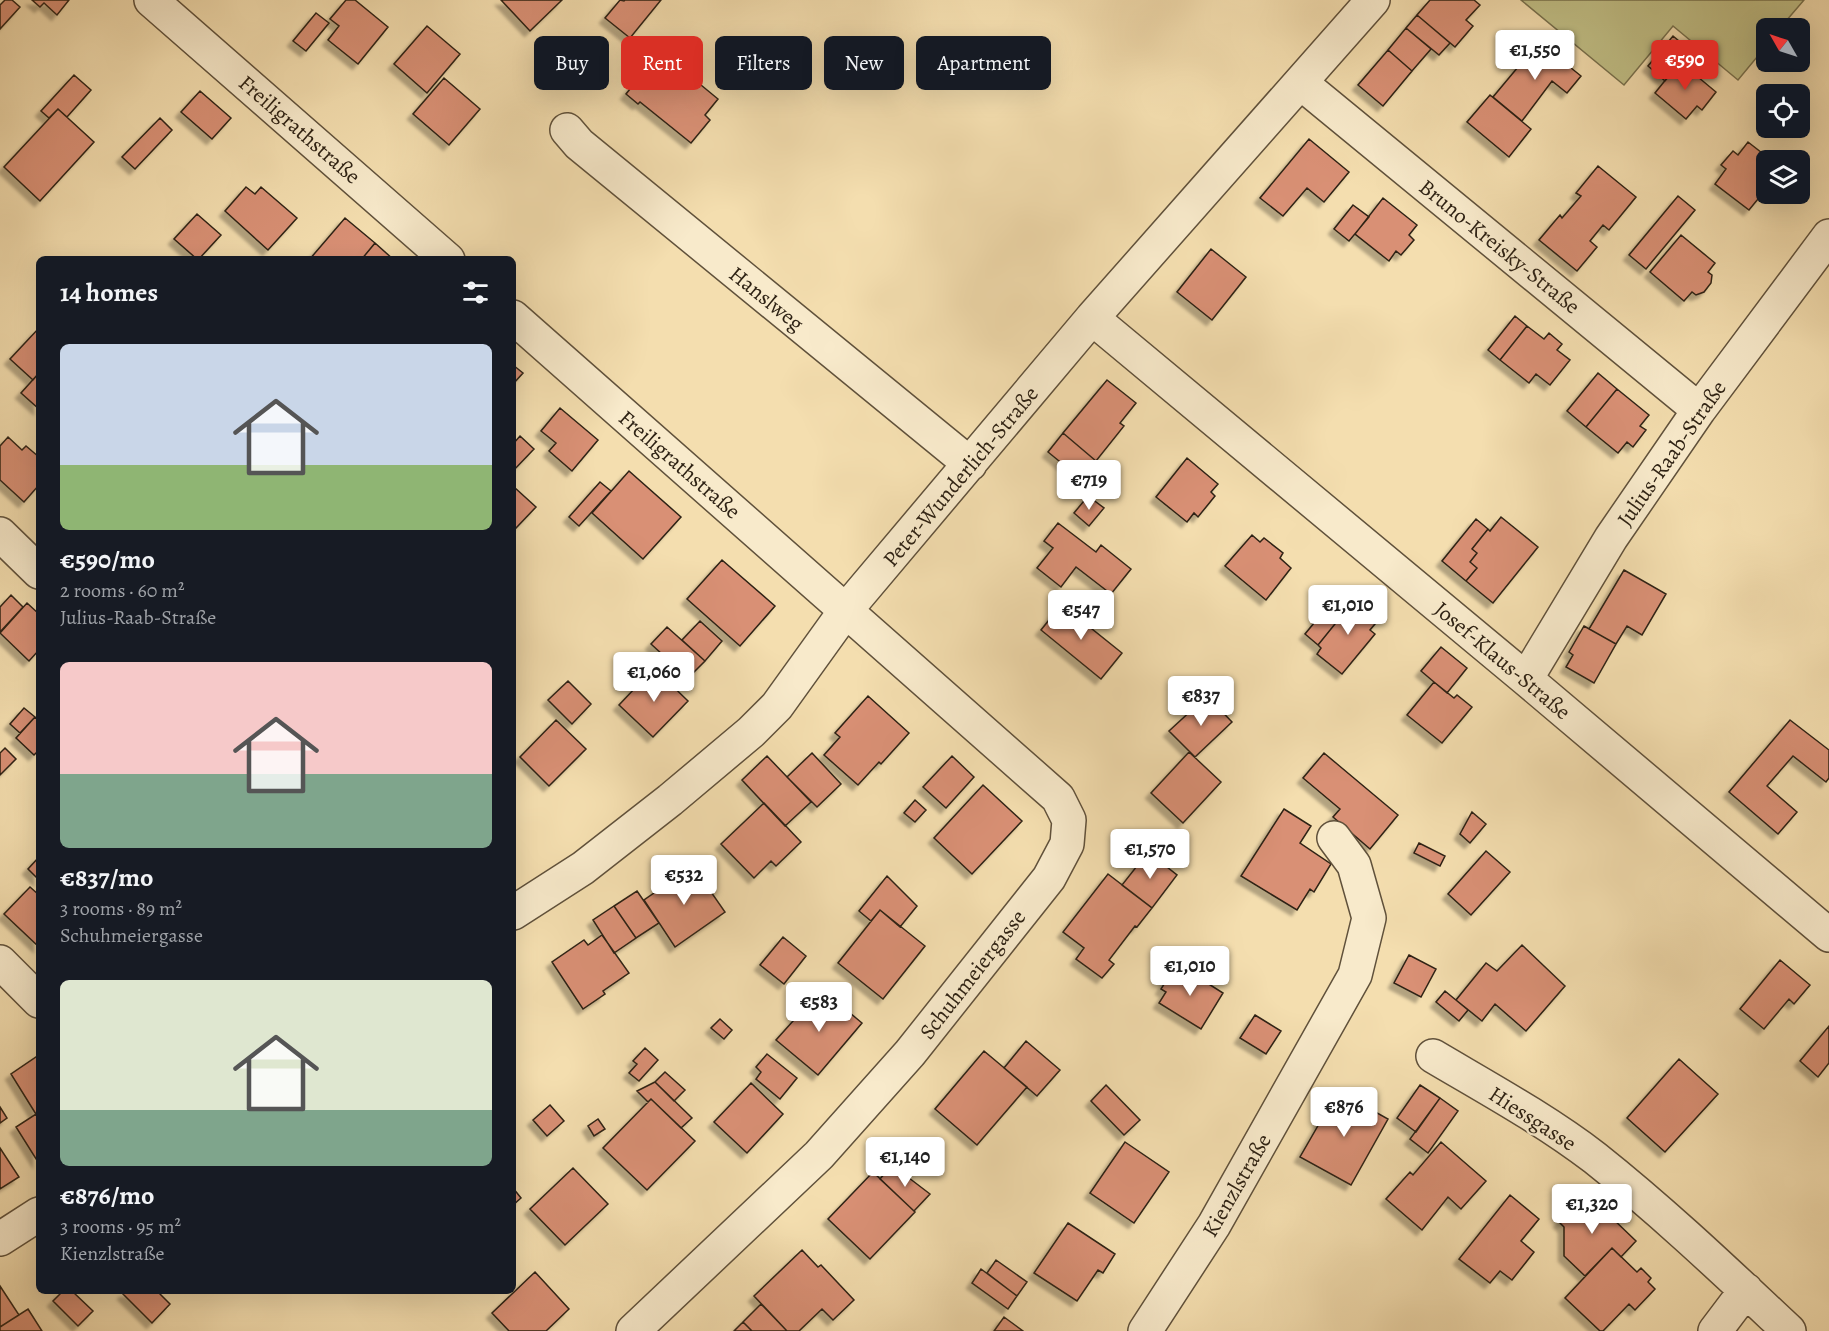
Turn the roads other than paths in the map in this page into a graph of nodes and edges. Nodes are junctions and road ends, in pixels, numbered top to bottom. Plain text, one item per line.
1 (151, 0) edge
2 (1373, 0) edge
3 (1301, 82) junction
4 (567, 130) dead end
5 (1829, 236) edge
6 (443, 256) edge
7 (1092, 318) junction
8 (516, 320) edge
9 (1699, 410) junction
10 (970, 464) junction
11 (0, 534) edge
12 (36, 569) edge
13 (846, 610) junction
14 (1526, 679) junction
15 (1334, 838) dead end
16 (516, 911) edge
17 (1829, 934) edge
18 (0, 962) edge
19 (36, 998) edge
20 (1432, 1056) dead end
21 (36, 1216) edge
22 (0, 1239) edge
23 (1746, 1290) junction
24 (633, 1331) edge
25 (1145, 1331) edge
26 (1715, 1331) edge
27 (1789, 1331) edge

1 - 6 street, Freiligrathstraße
2 - 3 street, Peter-Wunderlich-Straße
3 - 7 street, Peter-Wunderlich-Straße
3 - 9 street, Bruno-Kreisky-Straße
4 - 10 street, Hanslweg
5 - 9 street, Julius-Raab-Straße
7 - 10 street, Peter-Wunderlich-Straße
7 - 14 street, Josef-Klaus-Straße
8 - 13 street, Freiligrathstraße
9 - 14 street, Julius-Raab-Straße
10 - 13 street, Peter-Wunderlich-Straße
11 - 12 street
13 - 16 street, Peter-Wunderlich-Straße
13 - 24 street, Schuhmeiergasse
14 - 17 street, Josef-Klaus-Straße
15 - 25 street, Kienzlstraße
18 - 19 street
20 - 23 street, Hiessgasse
21 - 22 street
23 - 26 street
23 - 27 street, Hiessgasse

